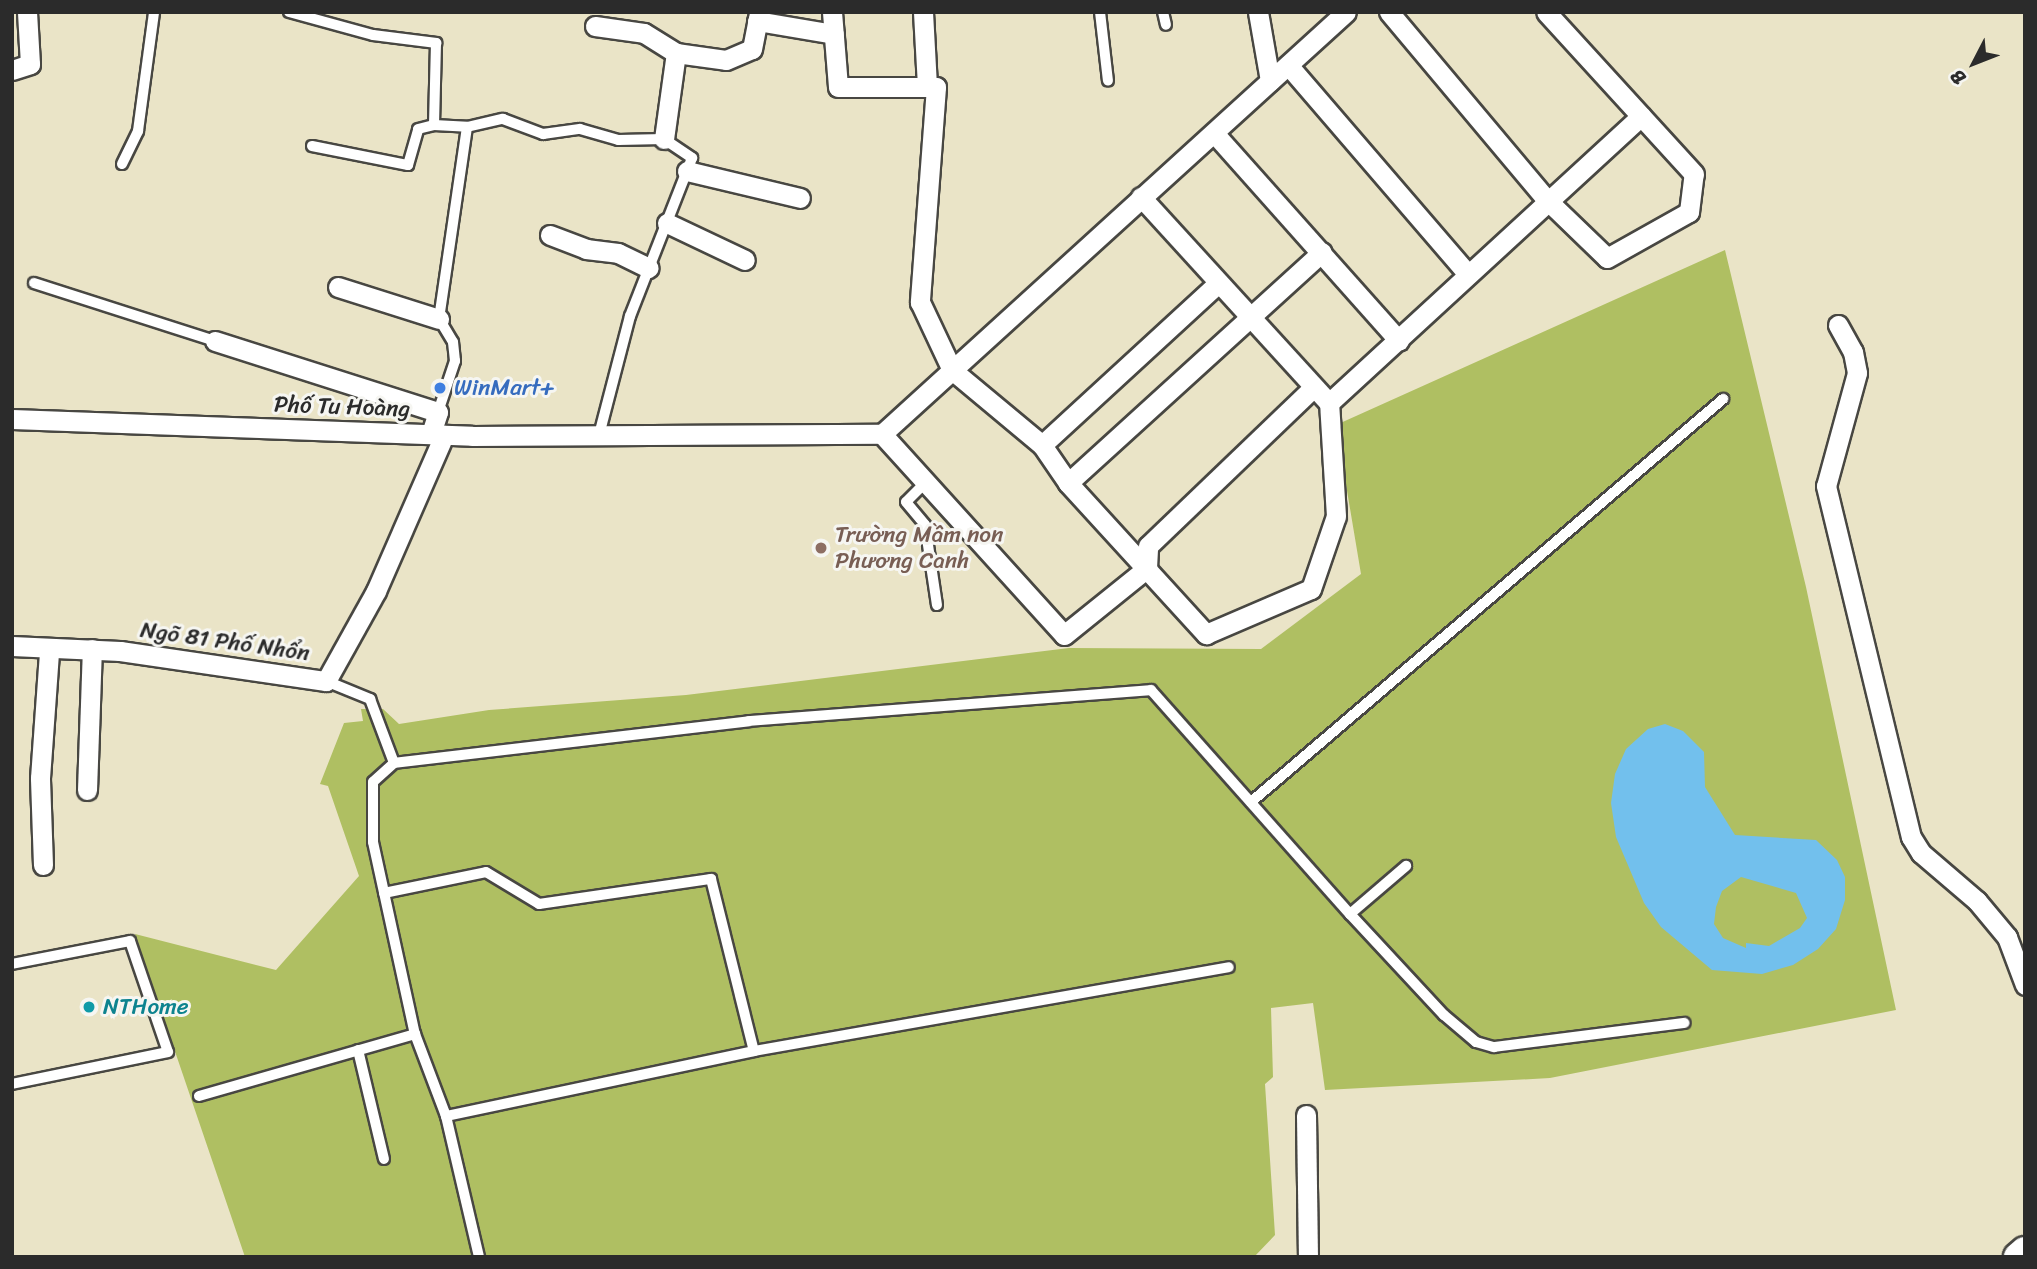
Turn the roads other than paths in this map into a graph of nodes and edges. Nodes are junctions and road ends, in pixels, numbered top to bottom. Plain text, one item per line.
1 (27, 12) edge
2 (154, 12) edge
3 (289, 12) edge
4 (832, 12) edge
5 (923, 12) edge
6 (1100, 12) edge
7 (1163, 12) edge
8 (1258, 12) edge
9 (1346, 12) edge
10 (1389, 12) edge
11 (1546, 12) edge
12 (758, 16) edge
13 (1166, 25) dead end
14 (595, 26) dead end
15 (834, 34) junction
16 (676, 53) junction
17 (1288, 65) junction
18 (12, 70) edge
19 (1108, 81) dead end
20 (1270, 81) junction
21 (927, 87) junction
22 (1641, 116) junction
23 (434, 125) junction
24 (467, 127) junction
25 (1214, 134) junction
26 (664, 139) junction
27 (312, 146) dead end
28 (122, 164) dead end
29 (687, 171) junction
30 (1141, 197) junction
31 (800, 198) dead end
32 (1547, 200) junction
33 (667, 223) junction
34 (550, 235) dead end
35 (1322, 252) junction
36 (746, 260) dead end
37 (649, 268) junction
38 (1468, 274) junction
39 (34, 284) dead end
40 (1217, 284) junction
41 (338, 287) dead end
42 (1249, 318) junction
43 (439, 319) junction
44 (1838, 325) dead end
45 (215, 341) joint
46 (1399, 341) junction
47 (951, 370) junction
48 (1313, 388) junction
49 (1723, 399) dead end
50 (1329, 403) junction
51 (438, 412) junction
52 (12, 419) edge
53 (881, 434) junction
54 (438, 435) junction
55 (598, 435) junction
56 (1042, 445) junction
57 (926, 482) junction
58 (1068, 483) junction
59 (1147, 568) junction
60 (937, 605) dead end
61 (12, 646) edge
62 (92, 649) junction
63 (49, 651) junction
64 (326, 681) junction
65 (394, 763) junction
66 (86, 790) dead end
67 (1251, 802) junction
68 (43, 865) dead end
69 (1406, 866) dead end
70 (384, 893) junction
71 (1350, 914) junction
72 (12, 964) edge
73 (1229, 967) dead end
74 (2025, 985) edge
75 (1684, 1023) dead end
76 (415, 1034) junction
77 (358, 1050) junction
78 (754, 1051) junction
79 (12, 1084) edge
80 (199, 1096) dead end
81 (1306, 1115) dead end
82 (446, 1116) junction
83 (384, 1159) dead end
84 (2025, 1251) edge
85 (479, 1257) edge
86 (1308, 1257) edge
87 (2018, 1257) edge

1 - 18 street
2 - 28 lane
3 - 23 lane
4 - 15 street
5 - 21 street
6 - 19 lane
7 - 13 lane
8 - 20 street
9 - 17 street
10 - 32 street
11 - 22 street
12 - 15 street
12 - 16 street
14 - 16 street
15 - 21 street
16 - 26 street
17 - 20 street
17 - 38 street
20 - 25 street
21 - 47 street
22 - 32 street
22 - 32 street
23 - 24 lane
23 - 27 lane
24 - 26 lane
24 - 43 lane
25 - 30 street
25 - 35 street
26 - 29 lane
29 - 31 street
29 - 33 lane
30 - 40 street
30 - 47 street
32 - 38 street
33 - 36 street
33 - 37 lane
34 - 37 street
35 - 42 street
35 - 46 street
37 - 55 lane
38 - 46 street
39 - 45 lane
40 - 42 street
40 - 56 street
41 - 43 street
42 - 48 street
42 - 58 street
43 - 51 lane
44 - 74 street
45 - 51 street
46 - 50 street
47 - 53 street
47 - 56 street
48 - 50 street
48 - 59 street
49 - 67 lane
50 - 59 street
51 - 54 street, Ngõ 81 Phố Nhổn
52 - 54 street, Phố Tu Hoàng
53 - 55 street, Phố Tu Hoàng
53 - 57 street
54 - 55 street, Phố Tu Hoàng
54 - 64 street, Ngõ 81 Phố Nhổn
56 - 58 street
57 - 59 street
57 - 60 lane
58 - 59 street
61 - 63 street, Ngõ 81 Phố Nhổn
62 - 63 street, Ngõ 81 Phố Nhổn
62 - 64 street, Ngõ 81 Phố Nhổn
62 - 66 street
63 - 68 street
64 - 65 lane
65 - 67 lane
65 - 70 lane
67 - 71 lane
69 - 71 lane
70 - 76 lane
70 - 78 lane
71 - 75 lane
72 - 79 lane
73 - 78 lane
76 - 77 lane
76 - 82 lane
77 - 80 lane
77 - 83 lane
78 - 82 lane
81 - 86 street
82 - 85 lane
84 - 87 main road

